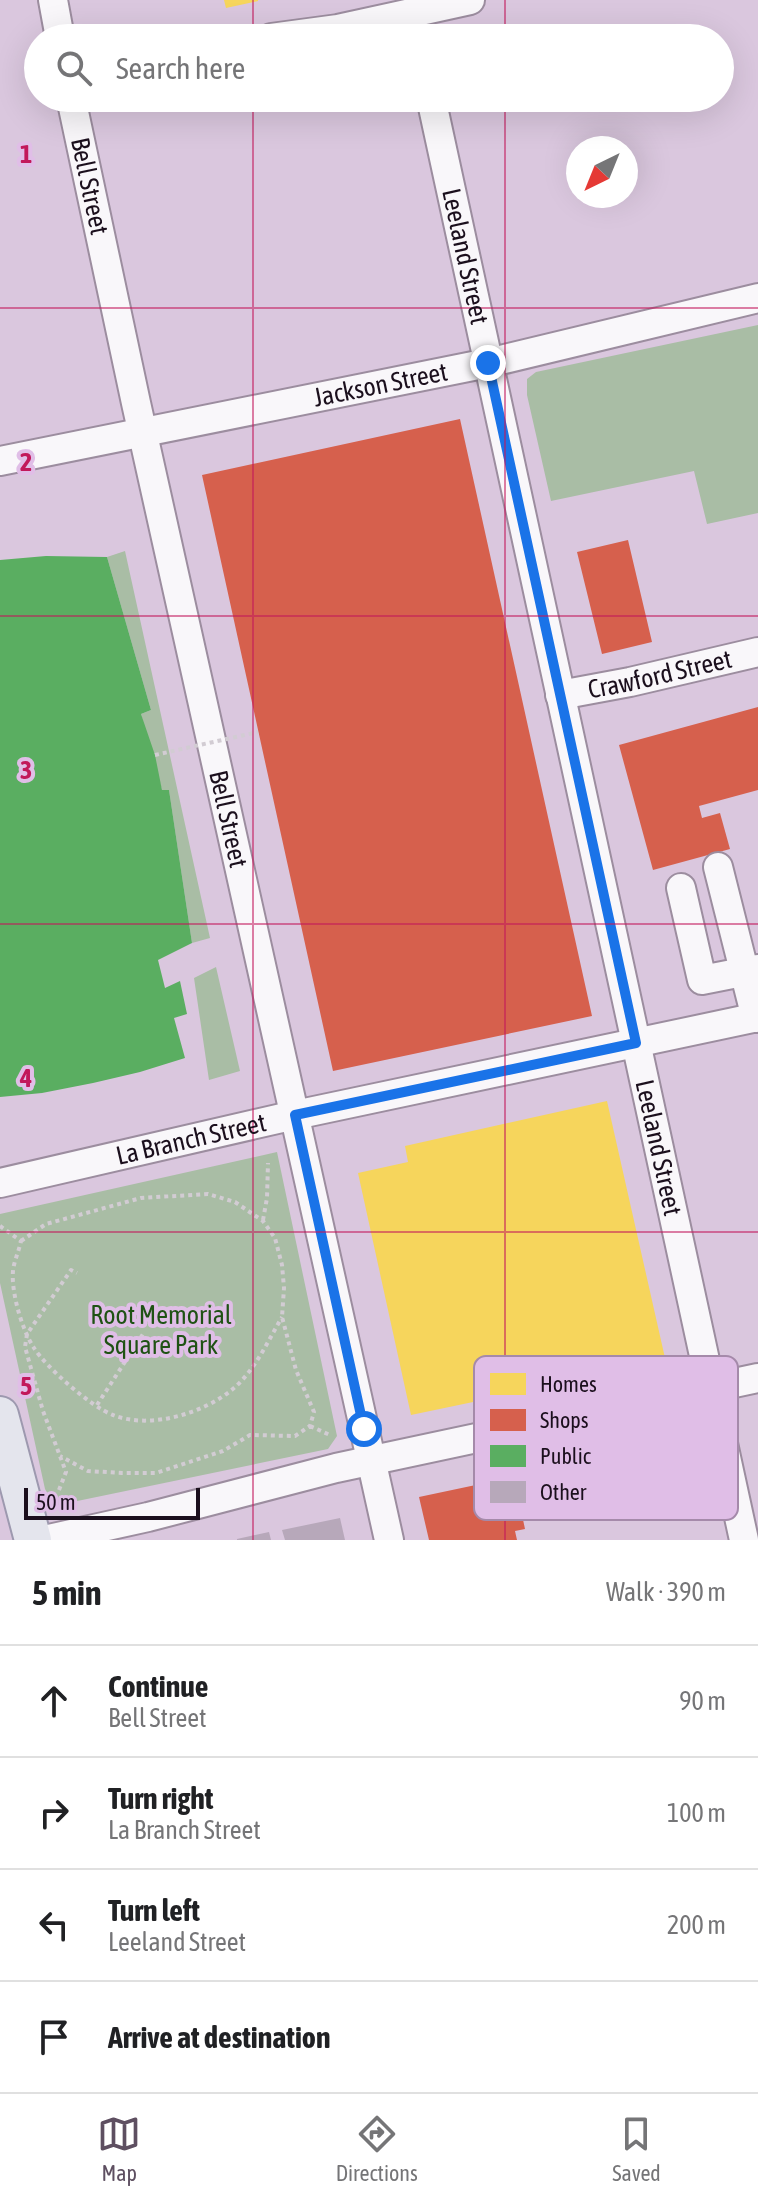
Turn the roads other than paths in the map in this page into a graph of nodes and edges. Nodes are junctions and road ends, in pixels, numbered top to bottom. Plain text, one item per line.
1 (53, 0) edge
2 (470, 0) edge
3 (413, 17) edge
4 (57, 24) edge
5 (369, 24) edge
6 (74, 112) edge
7 (434, 112) edge
8 (758, 298) edge
9 (488, 363) junction
10 (142, 433) junction
11 (0, 461) edge
12 (758, 652) edge
13 (560, 695) junction
14 (718, 867) dead end
15 (681, 888) dead end
16 (752, 970) edge
17 (757, 1017) edge
18 (636, 1043) junction
19 (295, 1115) junction
20 (0, 1183) edge
21 (704, 1356) edge
22 (758, 1378) edge
23 (738, 1382) edge
24 (0, 1415) edge
25 (474, 1439) edge
26 (371, 1461) junction
27 (738, 1512) edge
28 (33, 1540) edge
29 (44, 1540) edge
30 (389, 1540) edge
31 (744, 1540) edge

1 - 4 street
2 - 3 street
3 - 5 street
6 - 10 street, Bell Street
7 - 9 street, Leeland Street
8 - 9 street, Jackson Street
9 - 10 street, Jackson Street
9 - 13 street, Leeland Street
10 - 11 street, Jackson Street
10 - 19 street, Bell Street
12 - 13 street, Crawford Street
13 - 18 street, Leeland Street
14 - 16 street
15 - 16 street
16 - 17 street
17 - 18 street, La Branch Street
18 - 19 street, La Branch Street
18 - 21 street, Leeland Street
19 - 20 street, La Branch Street
19 - 26 street, Bell Street
22 - 23 street
24 - 28 main road
25 - 26 street
26 - 29 street
26 - 30 street, Bell Street
27 - 31 street, Leeland Street

